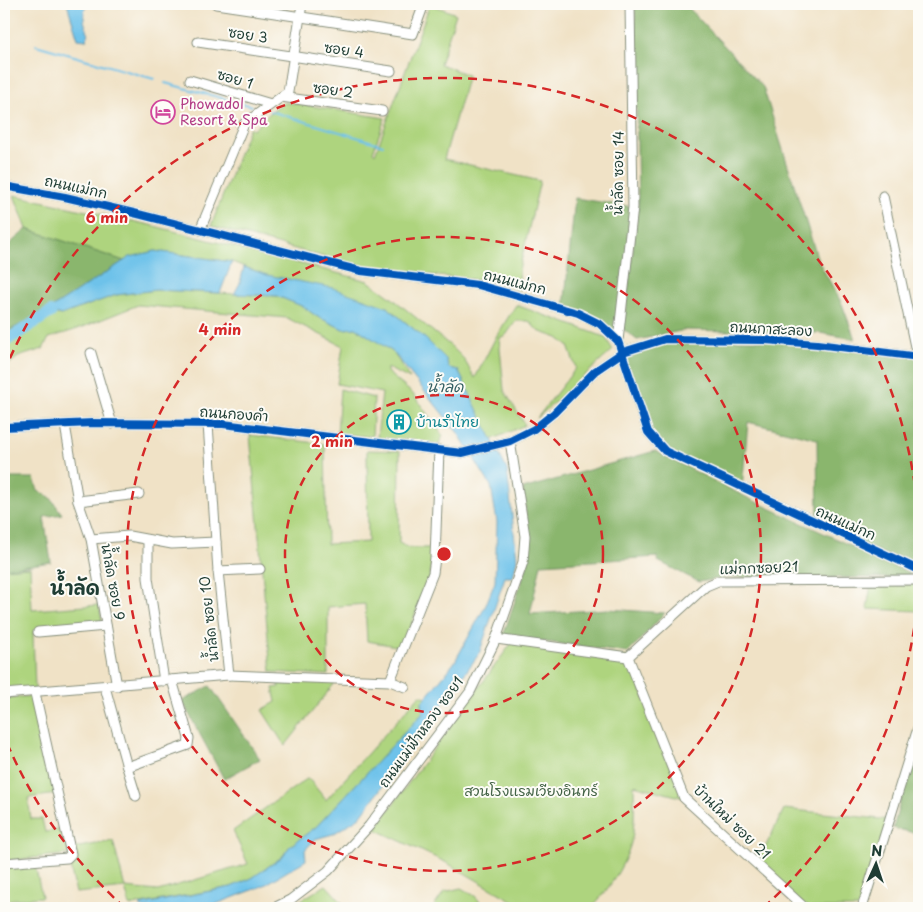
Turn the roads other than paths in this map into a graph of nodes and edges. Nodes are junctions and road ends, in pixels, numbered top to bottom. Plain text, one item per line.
1 (216, 4) edge
2 (302, 4) edge
3 (424, 4) edge
4 (630, 4) edge
5 (300, 18) junction
6 (198, 42) dead end
7 (293, 56) junction
8 (391, 71) dead end
9 (190, 80) dead end
10 (281, 96) junction
11 (271, 104) junction
12 (382, 111) dead end
13 (4, 186) edge
14 (883, 196) dead end
15 (200, 230) junction
16 (618, 341) junction
17 (623, 352) junction
18 (92, 354) dead end
19 (918, 357) edge
20 (112, 424) junction
21 (208, 424) junction
22 (65, 425) junction
23 (4, 427) edge
24 (510, 441) junction
25 (439, 450) junction
26 (138, 494) dead end
27 (78, 501) junction
28 (91, 539) junction
29 (148, 540) junction
30 (216, 542) junction
31 (260, 569) dead end
32 (919, 570) edge
33 (218, 571) junction
34 (919, 580) edge
35 (106, 626) junction
36 (38, 632) dead end
37 (496, 639) junction
38 (628, 657) junction
39 (229, 675) junction
40 (168, 681) junction
41 (390, 681) junction
42 (117, 686) junction
43 (105, 687) junction
44 (405, 687) dead end
45 (35, 693) junction
46 (4, 694) edge
47 (919, 725) edge
48 (127, 767) junction
49 (136, 796) dead end
50 (4, 863) edge
51 (274, 908) edge
52 (805, 908) edge
53 (862, 908) edge

1 - 5 street
2 - 5 street
3 - 5 street
4 - 16 street, น้ำลัด ซอย 14
5 - 7 street
6 - 7 street, ซอย 3
7 - 8 street, ซอย 4
7 - 10 street
9 - 11 street, ซอย 1
10 - 11 street
10 - 12 street, ซอย 2
11 - 15 street
13 - 15 street, ถนนแม่กก
14 - 19 street
15 - 16 street, ถนนแม่กก
16 - 17 street, ถนนแม่กก
17 - 19 street, ถนนกาสะลอง
17 - 24 street
17 - 32 street, ถนนแม่กก
18 - 20 street
20 - 21 street, ถนนกองคำ
20 - 22 street, ถนนกองคำ
21 - 25 street, ถนนกองคำ
21 - 30 street, น้ำลัด ซอย 10
22 - 23 street, ถนนกองคำ
22 - 27 street, น้ำลัด ซอย 9
24 - 25 street, ถนนกองคำ
24 - 37 street, ถนนแม่ฟ้าหลวง ซอย1
25 - 41 street
26 - 27 street
27 - 28 street, น้ำลัด ซอย 9
28 - 29 street
28 - 35 street, น้ำลัด ซอย 9
29 - 30 street
29 - 40 street
30 - 33 street, น้ำลัด ซอย 10
31 - 33 street
33 - 39 street, น้ำลัด ซอย 10
34 - 38 street, แม่กกซอย21
35 - 36 street
35 - 42 street, น้ำลัด ซอย 9
37 - 38 street
37 - 51 street, ถนนแม่ฟ้าหลวง ซอย1
38 - 52 street, บ้านใหม่ ซอย 21
39 - 40 street, น้ำลัด ซอย 10
39 - 41 street
40 - 42 street, น้ำลัด ซอย 10
40 - 48 street
41 - 44 street
42 - 43 street, น้ำลัด ซอย 10
43 - 45 street, น้ำลัด ซอย 10
43 - 48 street
45 - 46 street, น้ำลัด ซอย 10
45 - 50 street
47 - 53 street
48 - 49 street

